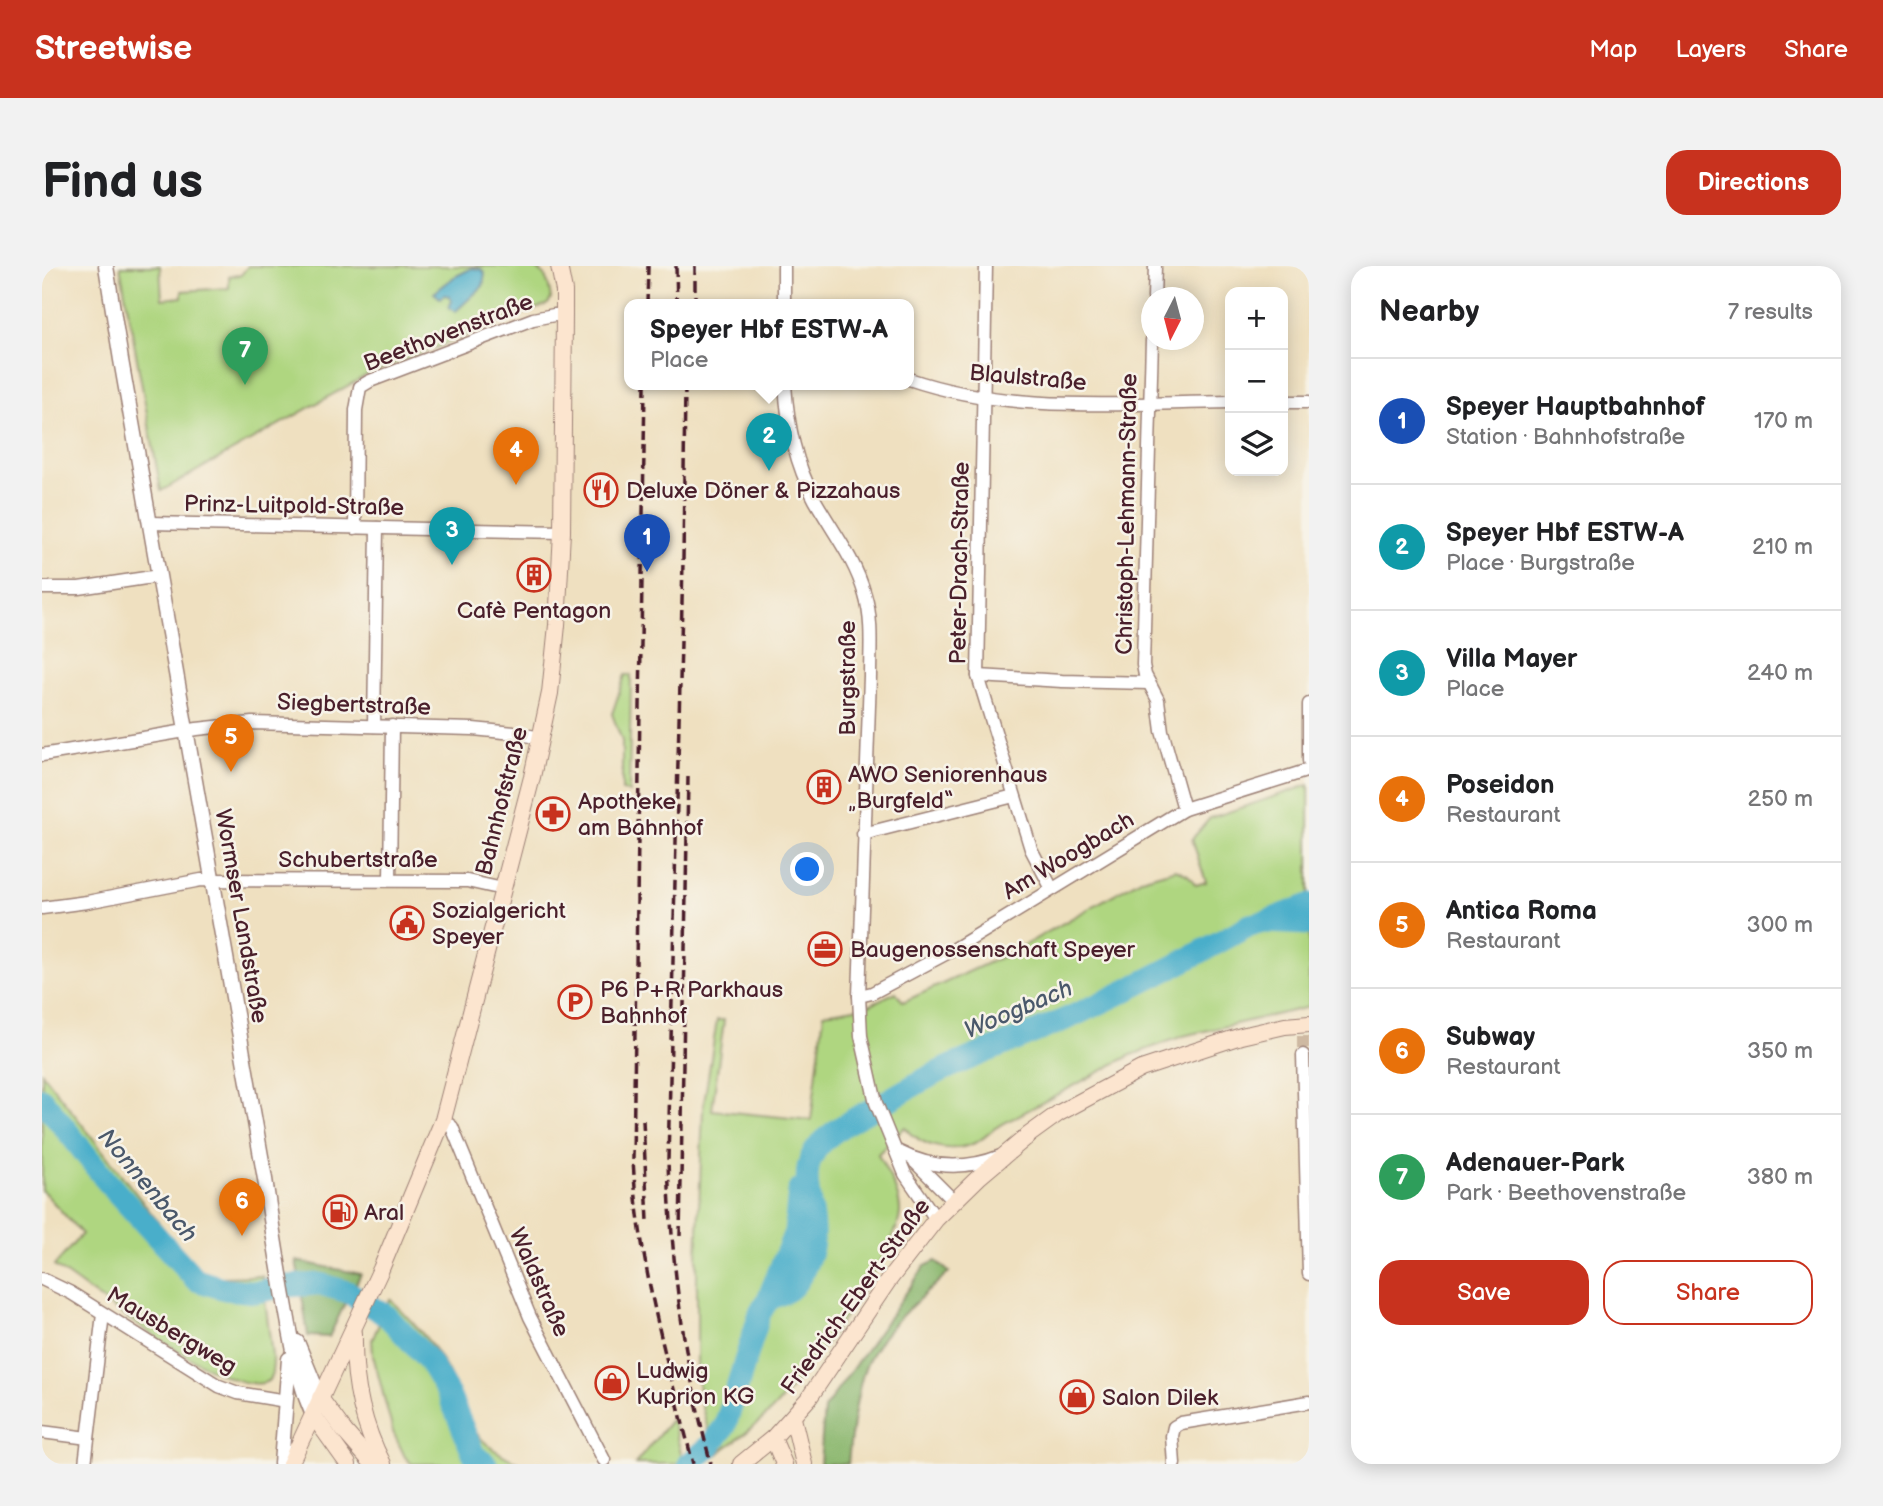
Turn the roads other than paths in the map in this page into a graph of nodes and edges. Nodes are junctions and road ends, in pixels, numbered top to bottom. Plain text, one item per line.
1 (106, 266) edge
2 (559, 266) edge
3 (784, 266) edge
4 (986, 266) edge
5 (1155, 266) edge
6 (1154, 287) edge
7 (784, 299) edge
8 (564, 315) junction
9 (1152, 350) edge
10 (914, 380) edge
11 (786, 390) edge
12 (982, 398) junction
13 (1150, 402) junction
14 (1225, 402) edge
15 (1288, 402) edge
16 (1309, 402) edge
17 (151, 523) junction
18 (355, 528) junction
19 (377, 528) junction
20 (562, 532) junction
21 (159, 576) junction
22 (42, 588) edge
23 (978, 676) junction
24 (1149, 683) junction
25 (1309, 704) edge
26 (374, 726) junction
27 (392, 726) junction
28 (186, 731) junction
29 (541, 738) junction
30 (42, 755) edge
31 (1309, 761) edge
32 (1309, 770) edge
33 (1014, 796) junction
34 (1184, 809) junction
35 (863, 834) junction
36 (212, 880) junction
37 (390, 880) junction
38 (503, 889) junction
39 (1052, 889) junction
40 (42, 908) edge
41 (859, 996) junction
42 (1304, 1028) edge
43 (1303, 1055) dead end
44 (443, 1120) junction
45 (895, 1146) junction
46 (1006, 1154) junction
47 (911, 1158) junction
48 (954, 1202) junction
49 (936, 1219) junction
50 (1309, 1274) edge
51 (42, 1279) edge
52 (103, 1314) junction
53 (357, 1322) junction
54 (289, 1326) junction
55 (320, 1398) junction
56 (286, 1401) junction
57 (1309, 1402) edge
58 (313, 1415) junction
59 (793, 1418) junction
60 (42, 1432) edge
61 (88, 1438) junction
62 (773, 1438) junction
63 (604, 1460) dead end
64 (85, 1464) edge
65 (281, 1464) edge
66 (290, 1464) edge
67 (348, 1464) edge
68 (373, 1464) edge
69 (383, 1464) edge
70 (741, 1464) edge
71 (784, 1464) edge
72 (804, 1464) edge
73 (1174, 1464) edge

1 - 17 street, Wormser Landstraße
2 - 8 main road, Bahnhofstraße
3 - 7 street
4 - 12 street, Peter-Drach-Straße
5 - 6 street
8 - 18 street, Beethovenstraße
8 - 20 main road, Bahnhofstraße
9 - 13 street, Christoph-Lehmann-Straße
10 - 12 street, Blaulstraße
11 - 35 street, Burgstraße
12 - 13 street, Blaulstraße
12 - 23 street, Peter-Drach-Straße
13 - 14 street, Blaulstraße
13 - 24 street, Christoph-Lehmann-Straße
15 - 16 street
17 - 18 street, Prinz-Luitpold-Straße
17 - 21 street, Wormser Landstraße
18 - 19 street, Prinz-Luitpold-Straße
19 - 20 street, Prinz-Luitpold-Straße
19 - 26 street
20 - 29 main road, Bahnhofstraße
21 - 22 street
21 - 28 street, Wormser Landstraße
23 - 24 street
23 - 33 street, Peter-Drach-Straße
24 - 34 street, Christoph-Lehmann-Straße
25 - 31 street
26 - 27 street, Siegbertstraße
26 - 28 street, Siegbertstraße
27 - 29 street, Siegbertstraße
27 - 37 street
28 - 30 street, Siegbertstraße
28 - 36 street, Wormser Landstraße
29 - 38 main road, Bahnhofstraße
32 - 34 street, Am Woogbach
33 - 35 street
33 - 39 street, Peter-Drach-Straße
34 - 39 street, Am Woogbach
35 - 41 street, Burgstraße
36 - 37 street, Schubertstraße
36 - 40 street, Schubertstraße
36 - 54 street, Wormser Landstraße
37 - 38 street, Schubertstraße
38 - 44 main road, Bahnhofstraße
39 - 41 street, Am Woogbach
41 - 45 street, Burgstraße
42 - 46 main road, Friedrich-Ebert-Straße
43 - 50 street
44 - 53 main road, Bahnhofstraße
44 - 63 street, Waldstraße
45 - 47 street
45 - 49 street, Burgstraße
46 - 47 street
46 - 48 main road, Friedrich-Ebert-Straße
47 - 48 street
48 - 49 main road, Friedrich-Ebert-Straße
49 - 59 main road, Friedrich-Ebert-Straße
51 - 52 street, Mausbergweg
52 - 56 street, Mausbergweg
52 - 61 street
53 - 55 main road, Bahnhofstraße
53 - 69 main road
54 - 55 street, Wormser Landstraße
54 - 56 street
54 - 58 street, Wormser Landstraße
55 - 58 main road
55 - 68 main road
56 - 65 street
57 - 73 street
58 - 66 main road
58 - 67 main road
59 - 62 main road, Friedrich-Ebert-Straße
59 - 72 main road
60 - 61 street
61 - 64 street
62 - 70 main road, Friedrich-Ebert-Straße
62 - 71 main road

